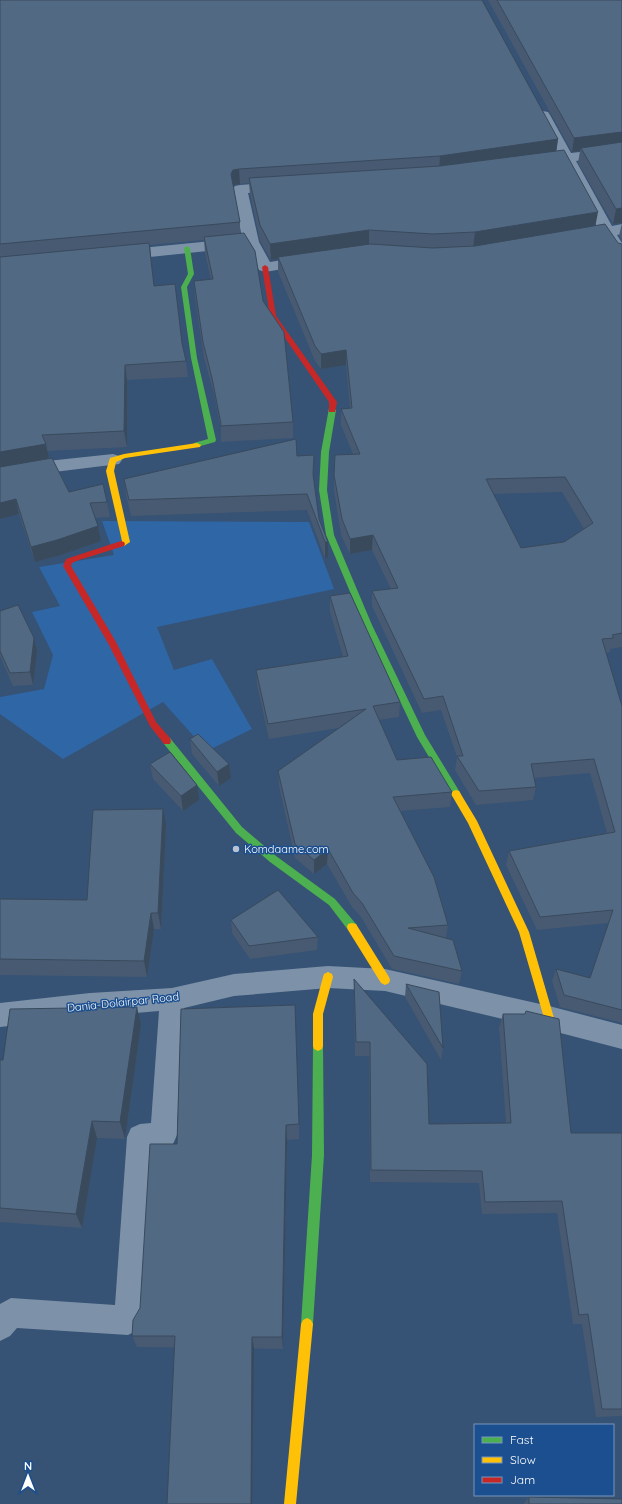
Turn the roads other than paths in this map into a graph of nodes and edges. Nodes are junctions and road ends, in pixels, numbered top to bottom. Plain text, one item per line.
1 (537, 103) edge
2 (622, 151) edge
3 (567, 158) junction
4 (522, 165) edge
5 (296, 185) edge
6 (614, 231) edge
7 (568, 239) edge
8 (252, 242) junction
9 (187, 248) junction
10 (622, 254) edge
11 (110, 256) edge
12 (325, 258) edge
13 (265, 266) junction
14 (113, 460) junction
15 (0, 475) edge
16 (328, 977) junction
17 (385, 980) junction
18 (172, 999) junction
19 (0, 1015) edge
20 (549, 1018) junction
21 (622, 1037) edge
22 (0, 1326) edge
23 (290, 1504) edge

1 - 3 street
2 - 3 street
3 - 4 street
3 - 6 street
5 - 8 street
6 - 7 street
6 - 10 street
8 - 9 street
8 - 13 street
9 - 11 street
9 - 14 street
12 - 13 street
13 - 20 street
14 - 15 street
14 - 17 street
16 - 17 street, Dania-Dolairpar Road
16 - 18 street, Dania-Dolairpar Road
16 - 23 street
17 - 20 street, Dania-Dolairpar Road
18 - 19 street, Dania-Dolairpar Road
18 - 22 street
20 - 21 street, Dania-Dolairpar Road

